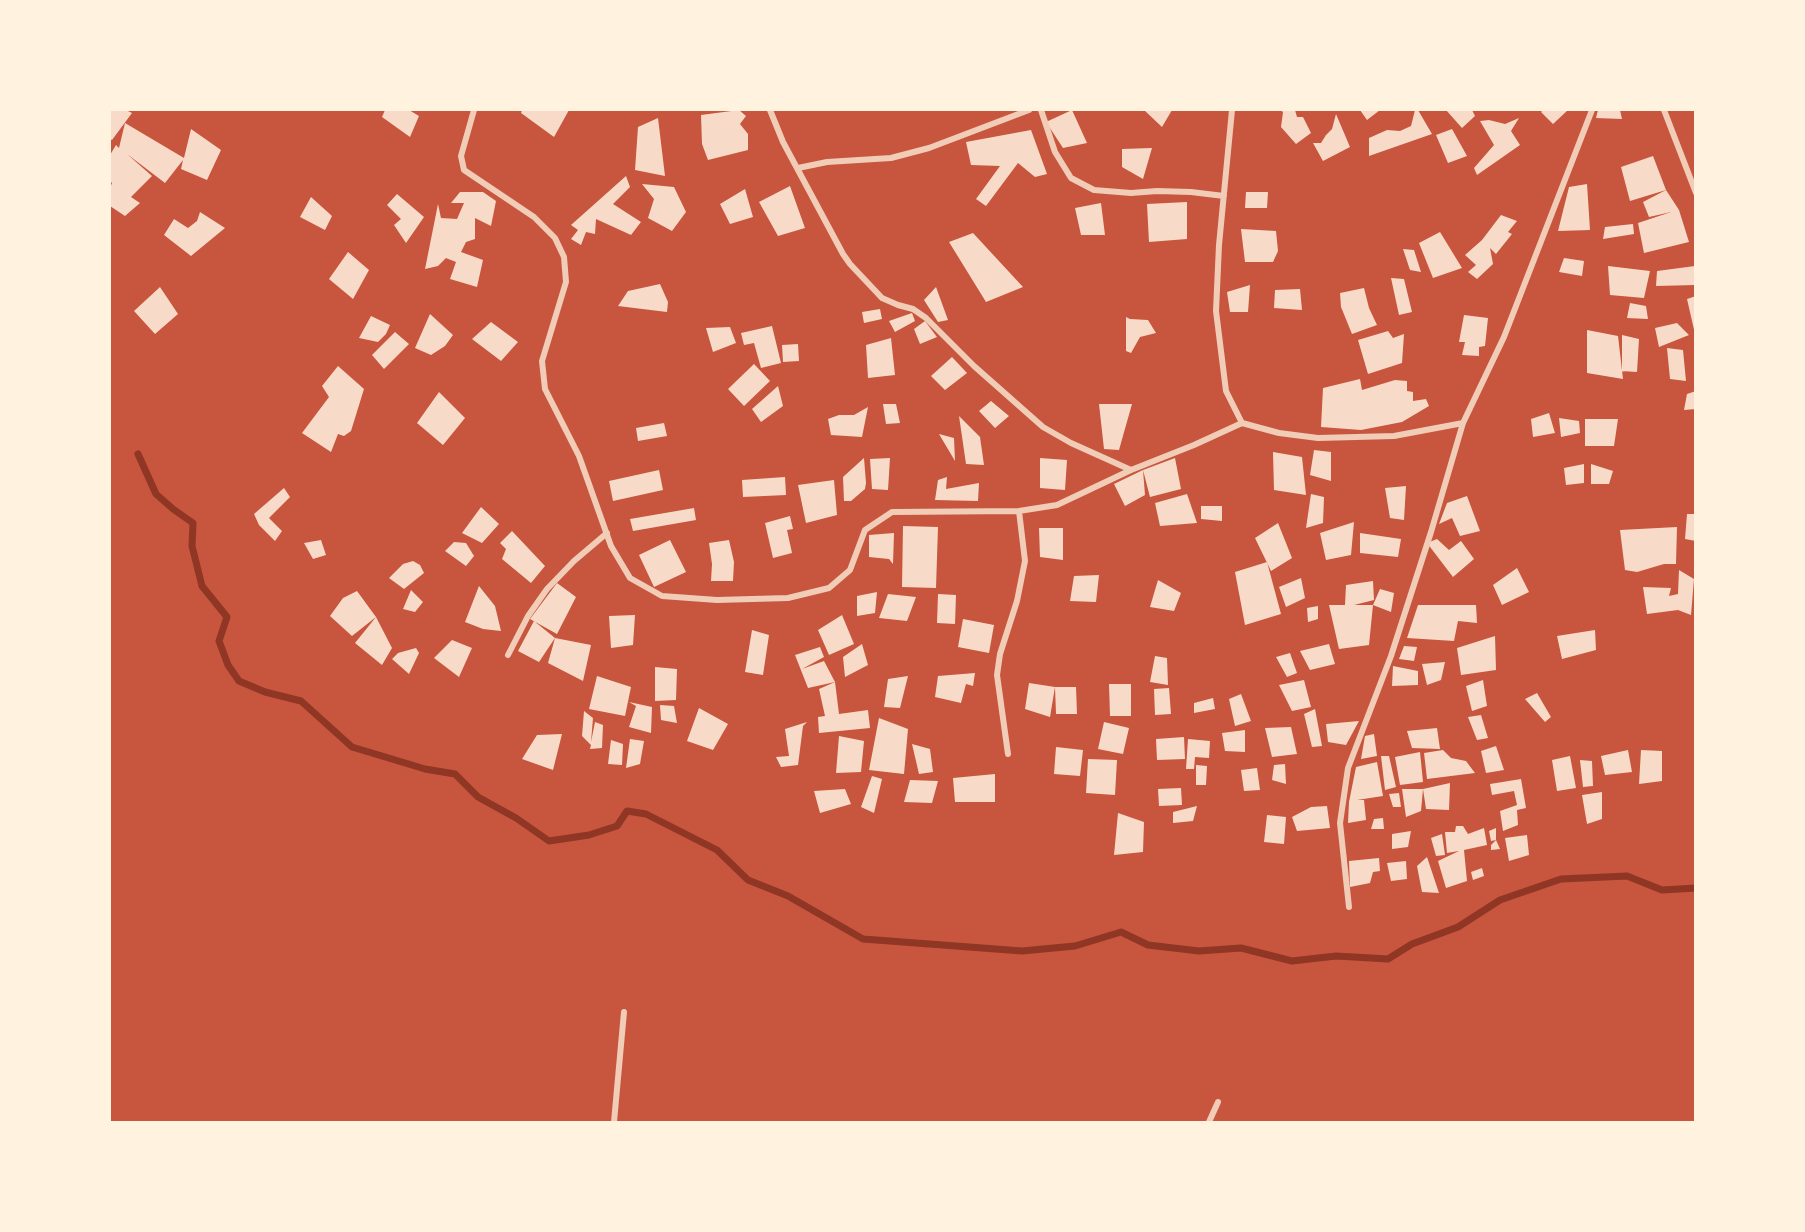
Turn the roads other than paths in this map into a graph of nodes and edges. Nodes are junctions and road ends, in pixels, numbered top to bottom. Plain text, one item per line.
1 (474, 110) edge
2 (770, 110) edge
3 (1029, 110) edge
4 (1041, 110) edge
5 (1232, 110) edge
6 (1592, 110) edge
7 (1664, 110) edge
8 (798, 168) junction
9 (1695, 193) edge
10 (1224, 196) junction
11 (1242, 423) junction
12 (1462, 423) junction
13 (1131, 470) junction
14 (1019, 511) junction
15 (607, 533) junction
16 (508, 655) dead end
17 (1008, 753) dead end
18 (1349, 907) dead end
19 (624, 1012) dead end
20 (1218, 1102) dead end
21 (614, 1122) edge
22 (1209, 1122) edge

1 - 15 street
2 - 8 street
3 - 8 street
4 - 10 street
5 - 10 street
6 - 12 street
7 - 9 street
8 - 13 street
10 - 11 street
11 - 12 street
11 - 13 street
12 - 18 street
13 - 14 street
14 - 15 street
14 - 17 street
15 - 16 street
19 - 21 street
20 - 22 street

